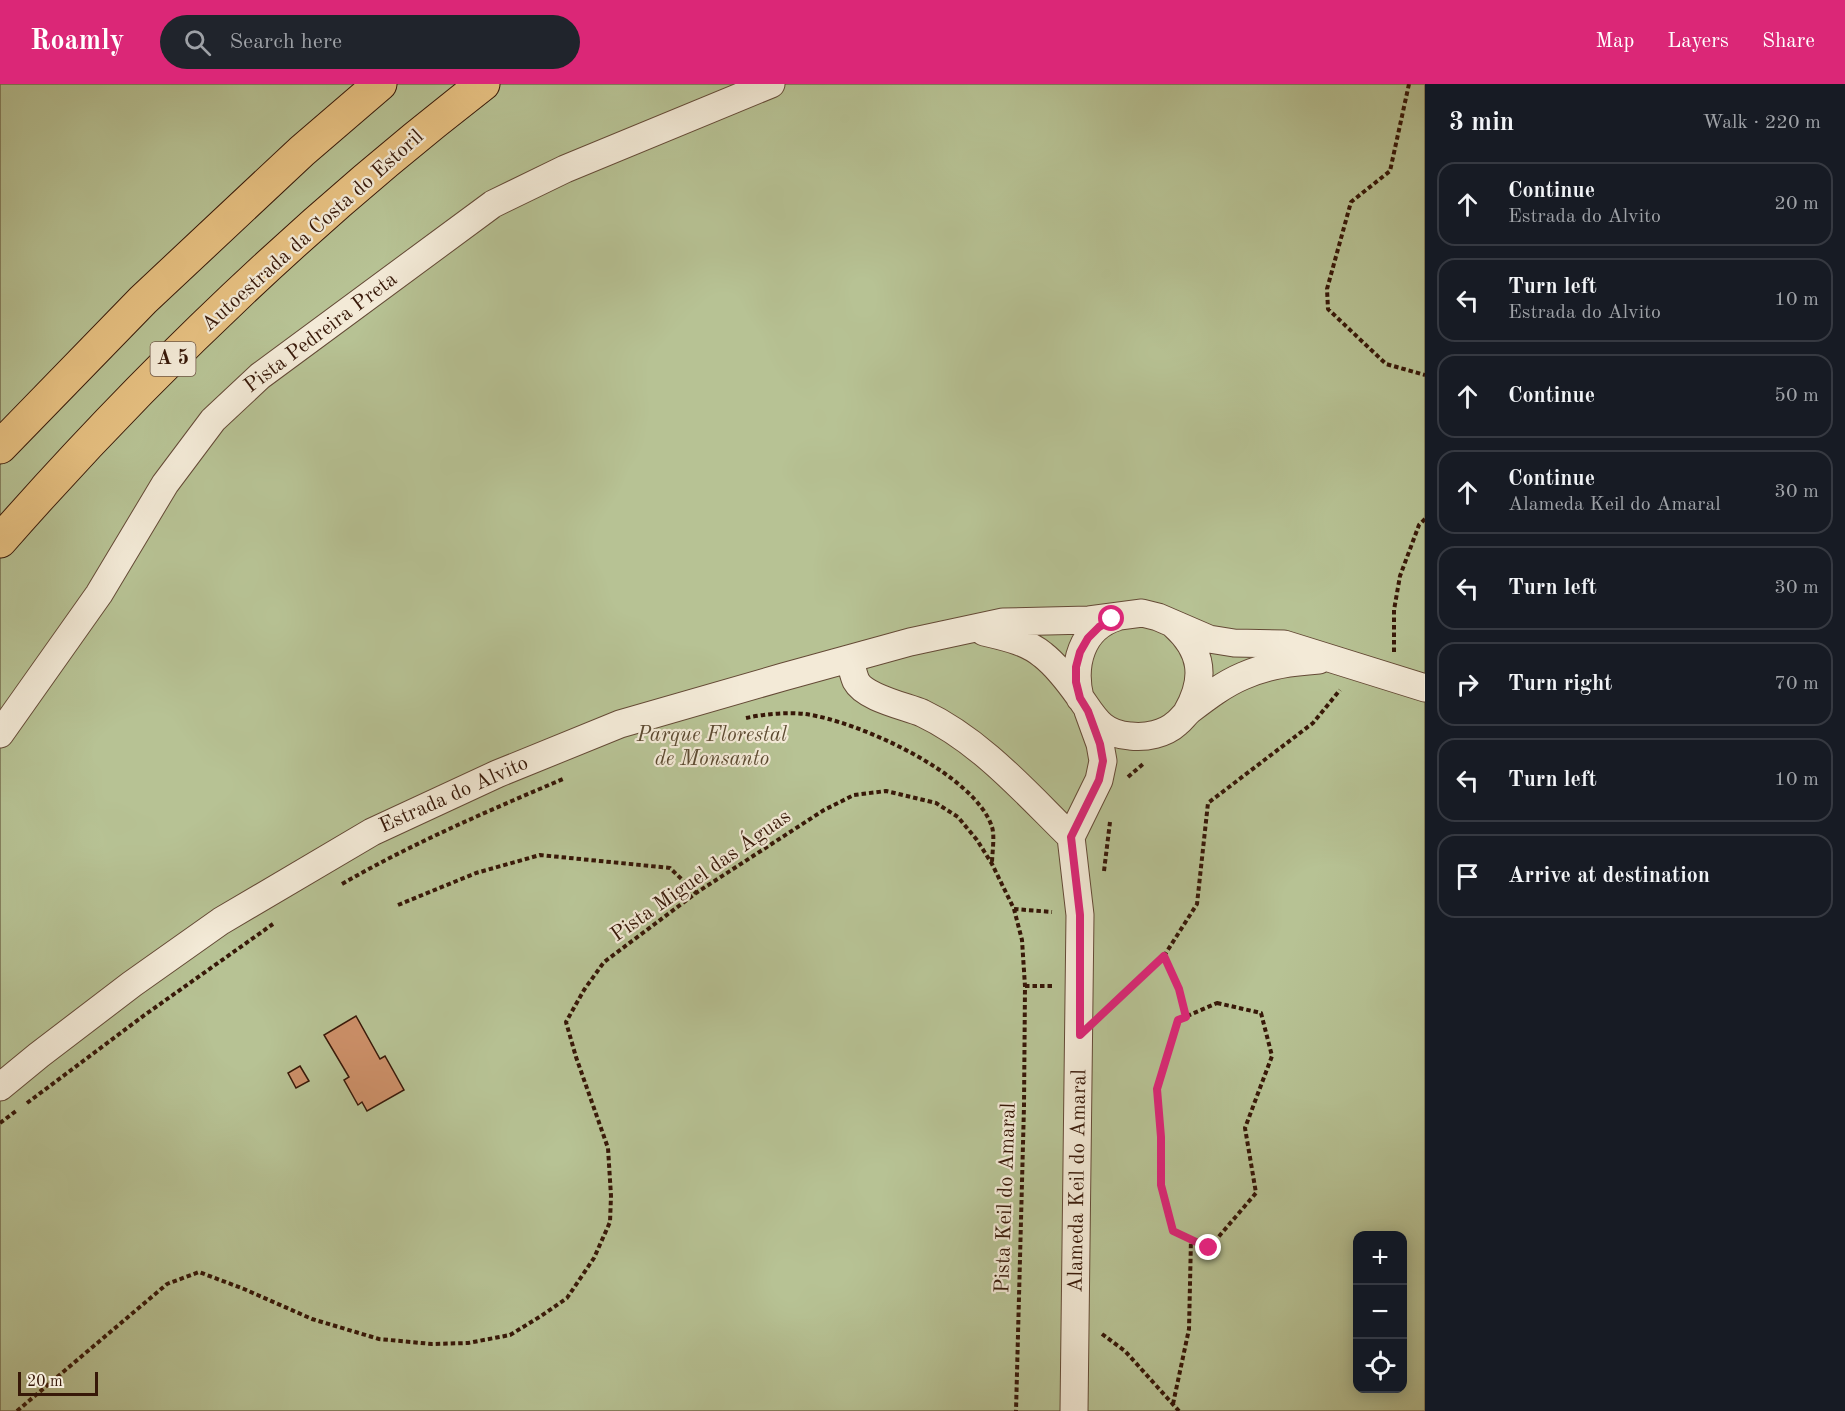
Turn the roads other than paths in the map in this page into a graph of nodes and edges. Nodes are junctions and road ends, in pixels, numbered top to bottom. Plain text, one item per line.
1 (380, 84) edge
2 (483, 84) edge
3 (771, 84) edge
4 (0, 447) edge
5 (0, 541) edge
6 (1127, 614) junction
7 (1173, 624) junction
8 (968, 629) junction
9 (849, 659) junction
10 (1335, 659) junction
11 (1425, 688) edge
12 (1084, 704) junction
13 (1187, 712) junction
14 (0, 734) edge
15 (1071, 837) junction
16 (0, 1087) edge
17 (1074, 1411) edge

1 - 4 highway
2 - 5 highway, Autoestrada da Costa do Estoril / A 5
3 - 14 street, Pista Pedreira Preta
6 - 7 street, Estrada do Alvito
6 - 8 street, Estrada do Alvito
6 - 12 street, Estrada do Alvito
7 - 10 street, Estrada do Alvito
7 - 13 street, Estrada do Alvito
8 - 9 street, Estrada do Alvito
8 - 12 street, Estrada do Alvito
9 - 15 street
9 - 16 street, Estrada do Alvito
10 - 11 street, Estrada do Alvito
10 - 13 street, Estrada do Alvito
12 - 13 street, Estrada do Alvito
12 - 15 street
15 - 17 street, Alameda Keil do Amaral

